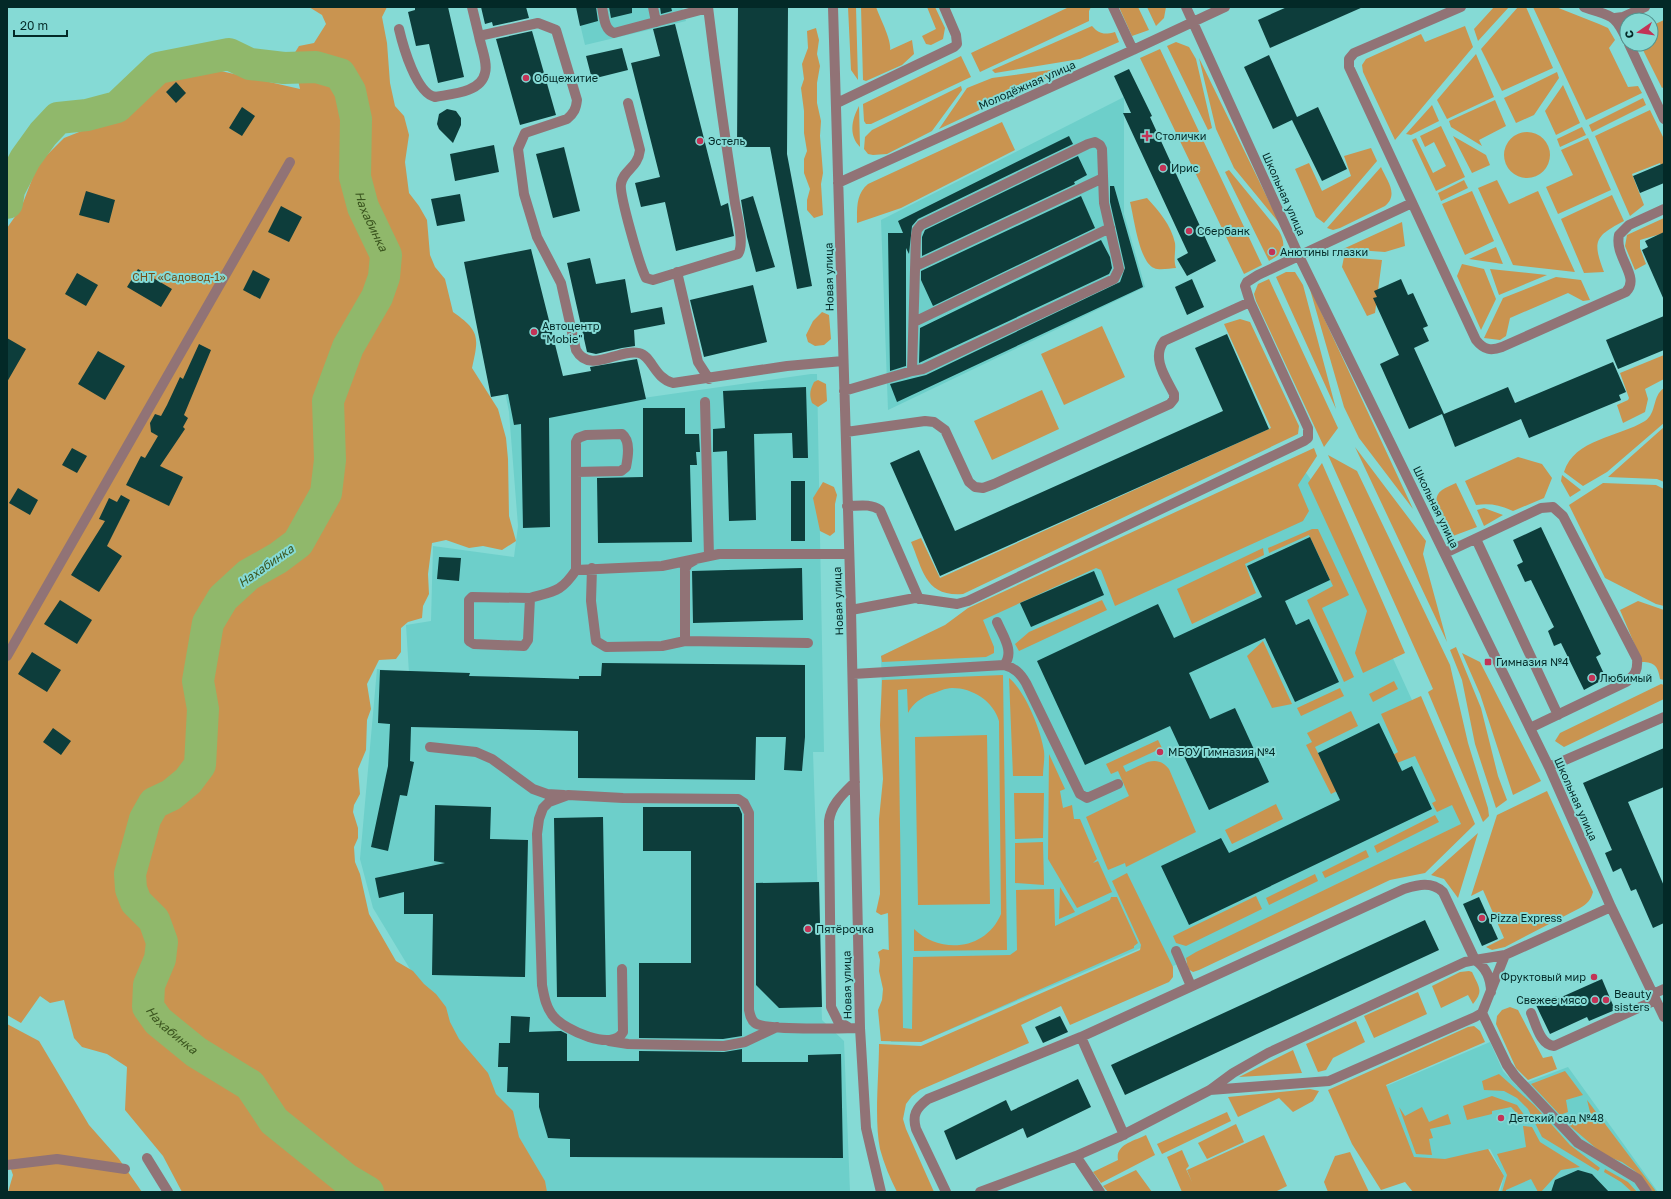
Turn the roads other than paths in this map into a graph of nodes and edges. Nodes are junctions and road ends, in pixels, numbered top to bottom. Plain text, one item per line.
1 (472, 7) edge
2 (602, 7) edge
3 (653, 7) edge
4 (833, 7) edge
5 (944, 7) edge
6 (1113, 7) edge
7 (1186, 7) edge
8 (1225, 7) edge
9 (1462, 7) edge
10 (1584, 7) edge
11 (1645, 7) edge
12 (708, 8) edge
13 (1615, 18) junction
14 (656, 22) junction
15 (1193, 22) junction
16 (1619, 22) edge
17 (399, 28) dead end
18 (479, 36) junction
19 (1133, 50) junction
20 (1633, 52) edge
21 (628, 102) dead end
22 (837, 103) junction
23 (1664, 119) edge
24 (290, 162) dead end
25 (1103, 178) junction
26 (838, 183) junction
27 (1412, 203) junction
28 (1664, 209) edge
29 (1110, 228) junction
30 (1299, 256) junction
31 (916, 266) junction
32 (677, 272) junction
33 (1250, 302) junction
34 (914, 322) junction
35 (843, 361) junction
36 (912, 370) junction
37 (709, 379) junction
38 (844, 391) junction
39 (705, 402) dead end
40 (846, 432) junction
41 (576, 472) junction
42 (847, 506) junction
43 (1476, 539) junction
44 (1445, 553) junction
45 (848, 554) junction
46 (709, 556) junction
47 (697, 559) junction
48 (592, 568) junction
49 (576, 570) junction
50 (530, 598) junction
51 (919, 599) junction
52 (851, 610) junction
53 (997, 622) dead end
54 (685, 641) junction
55 (808, 643) dead end
56 (7, 656) edge
57 (1004, 665) junction
58 (853, 674) junction
59 (1558, 715) junction
60 (1664, 717) edge
61 (1530, 728) junction
62 (430, 747) dead end
63 (1549, 767) junction
64 (855, 782) junction
65 (1118, 784) dead end
66 (568, 795) junction
67 (1611, 907) junction
68 (1176, 951) dead end
69 (1505, 955) junction
70 (1475, 960) junction
71 (622, 970) dead end
72 (1191, 986) junction
73 (1664, 989) edge
74 (1491, 992) junction
75 (1654, 997) junction
76 (1482, 1013) junction
77 (1531, 1013) dead end
78 (1664, 1017) edge
79 (777, 1027) junction
80 (855, 1028) junction
81 (1081, 1037) junction
82 (609, 1041) junction
83 (1210, 1090) junction
84 (1124, 1134) junction
85 (1076, 1156) junction
86 (147, 1158) dead end
87 (7, 1165) edge
88 (124, 1169) dead end
89 (986, 1191) edge
90 (168, 1192) edge
91 (881, 1192) edge
92 (946, 1192) edge
93 (1100, 1192) edge
94 (1647, 1192) edge

1 - 18 street
2 - 14 street
3 - 14 street
4 - 22 street, Новая улица
5 - 22 street
6 - 19 street
7 - 15 street, Школьная улица
8 - 15 street, Молодёжная улица
9 - 27 street
10 - 13 street
11 - 13 street
12 - 14 street
12 - 32 street
13 - 16 street
15 - 19 street, Молодёжная улица
15 - 30 street, Школьная улица
17 - 18 street
18 - 37 street
19 - 26 street, Молодёжная улица
20 - 23 street
21 - 32 street
22 - 26 street, Новая улица
24 - 56 street
25 - 29 street
25 - 31 street
25 - 31 street
26 - 35 street, Новая улица
27 - 28 street
27 - 30 street
29 - 34 street
29 - 36 street
30 - 33 street
30 - 44 street, Школьная улица
31 - 34 street
32 - 37 street
33 - 40 street
33 - 51 street
34 - 36 street
35 - 37 street
35 - 38 street, Новая улица
36 - 38 street
38 - 40 street, Новая улица
39 - 46 street
40 - 42 street, Новая улица
41 - 41 street
41 - 49 street
42 - 45 street, Новая улица
42 - 51 street
43 - 44 street
43 - 59 street
43 - 59 street
44 - 61 street, Школьная улица
45 - 46 street
45 - 52 street, Новая улица
46 - 47 street
47 - 48 street
47 - 54 street
48 - 49 street
48 - 54 street
49 - 50 street
50 - 50 street
51 - 52 street
52 - 58 street, Новая улица
53 - 57 street
54 - 55 street
57 - 58 street
57 - 65 street
58 - 64 street, Новая улица
59 - 61 street
60 - 63 street
61 - 63 street, Школьная улица
62 - 66 street
63 - 67 street, Школьная улица
64 - 80 street, Новая улица
64 - 80 street
66 - 79 street
66 - 82 street
67 - 69 street
67 - 75 street, Школьная улица
68 - 72 street
69 - 70 street
69 - 74 street
70 - 72 street
70 - 74 street
70 - 83 street
71 - 82 street
72 - 81 street
73 - 75 street
74 - 76 street
75 - 77 street
75 - 78 street, Школьная улица
76 - 83 street
76 - 94 street
79 - 80 street
79 - 82 street
80 - 91 street, Новая улица
81 - 84 street
81 - 92 street
83 - 84 street
84 - 85 street
85 - 89 street
85 - 93 street
86 - 90 street
87 - 88 street

